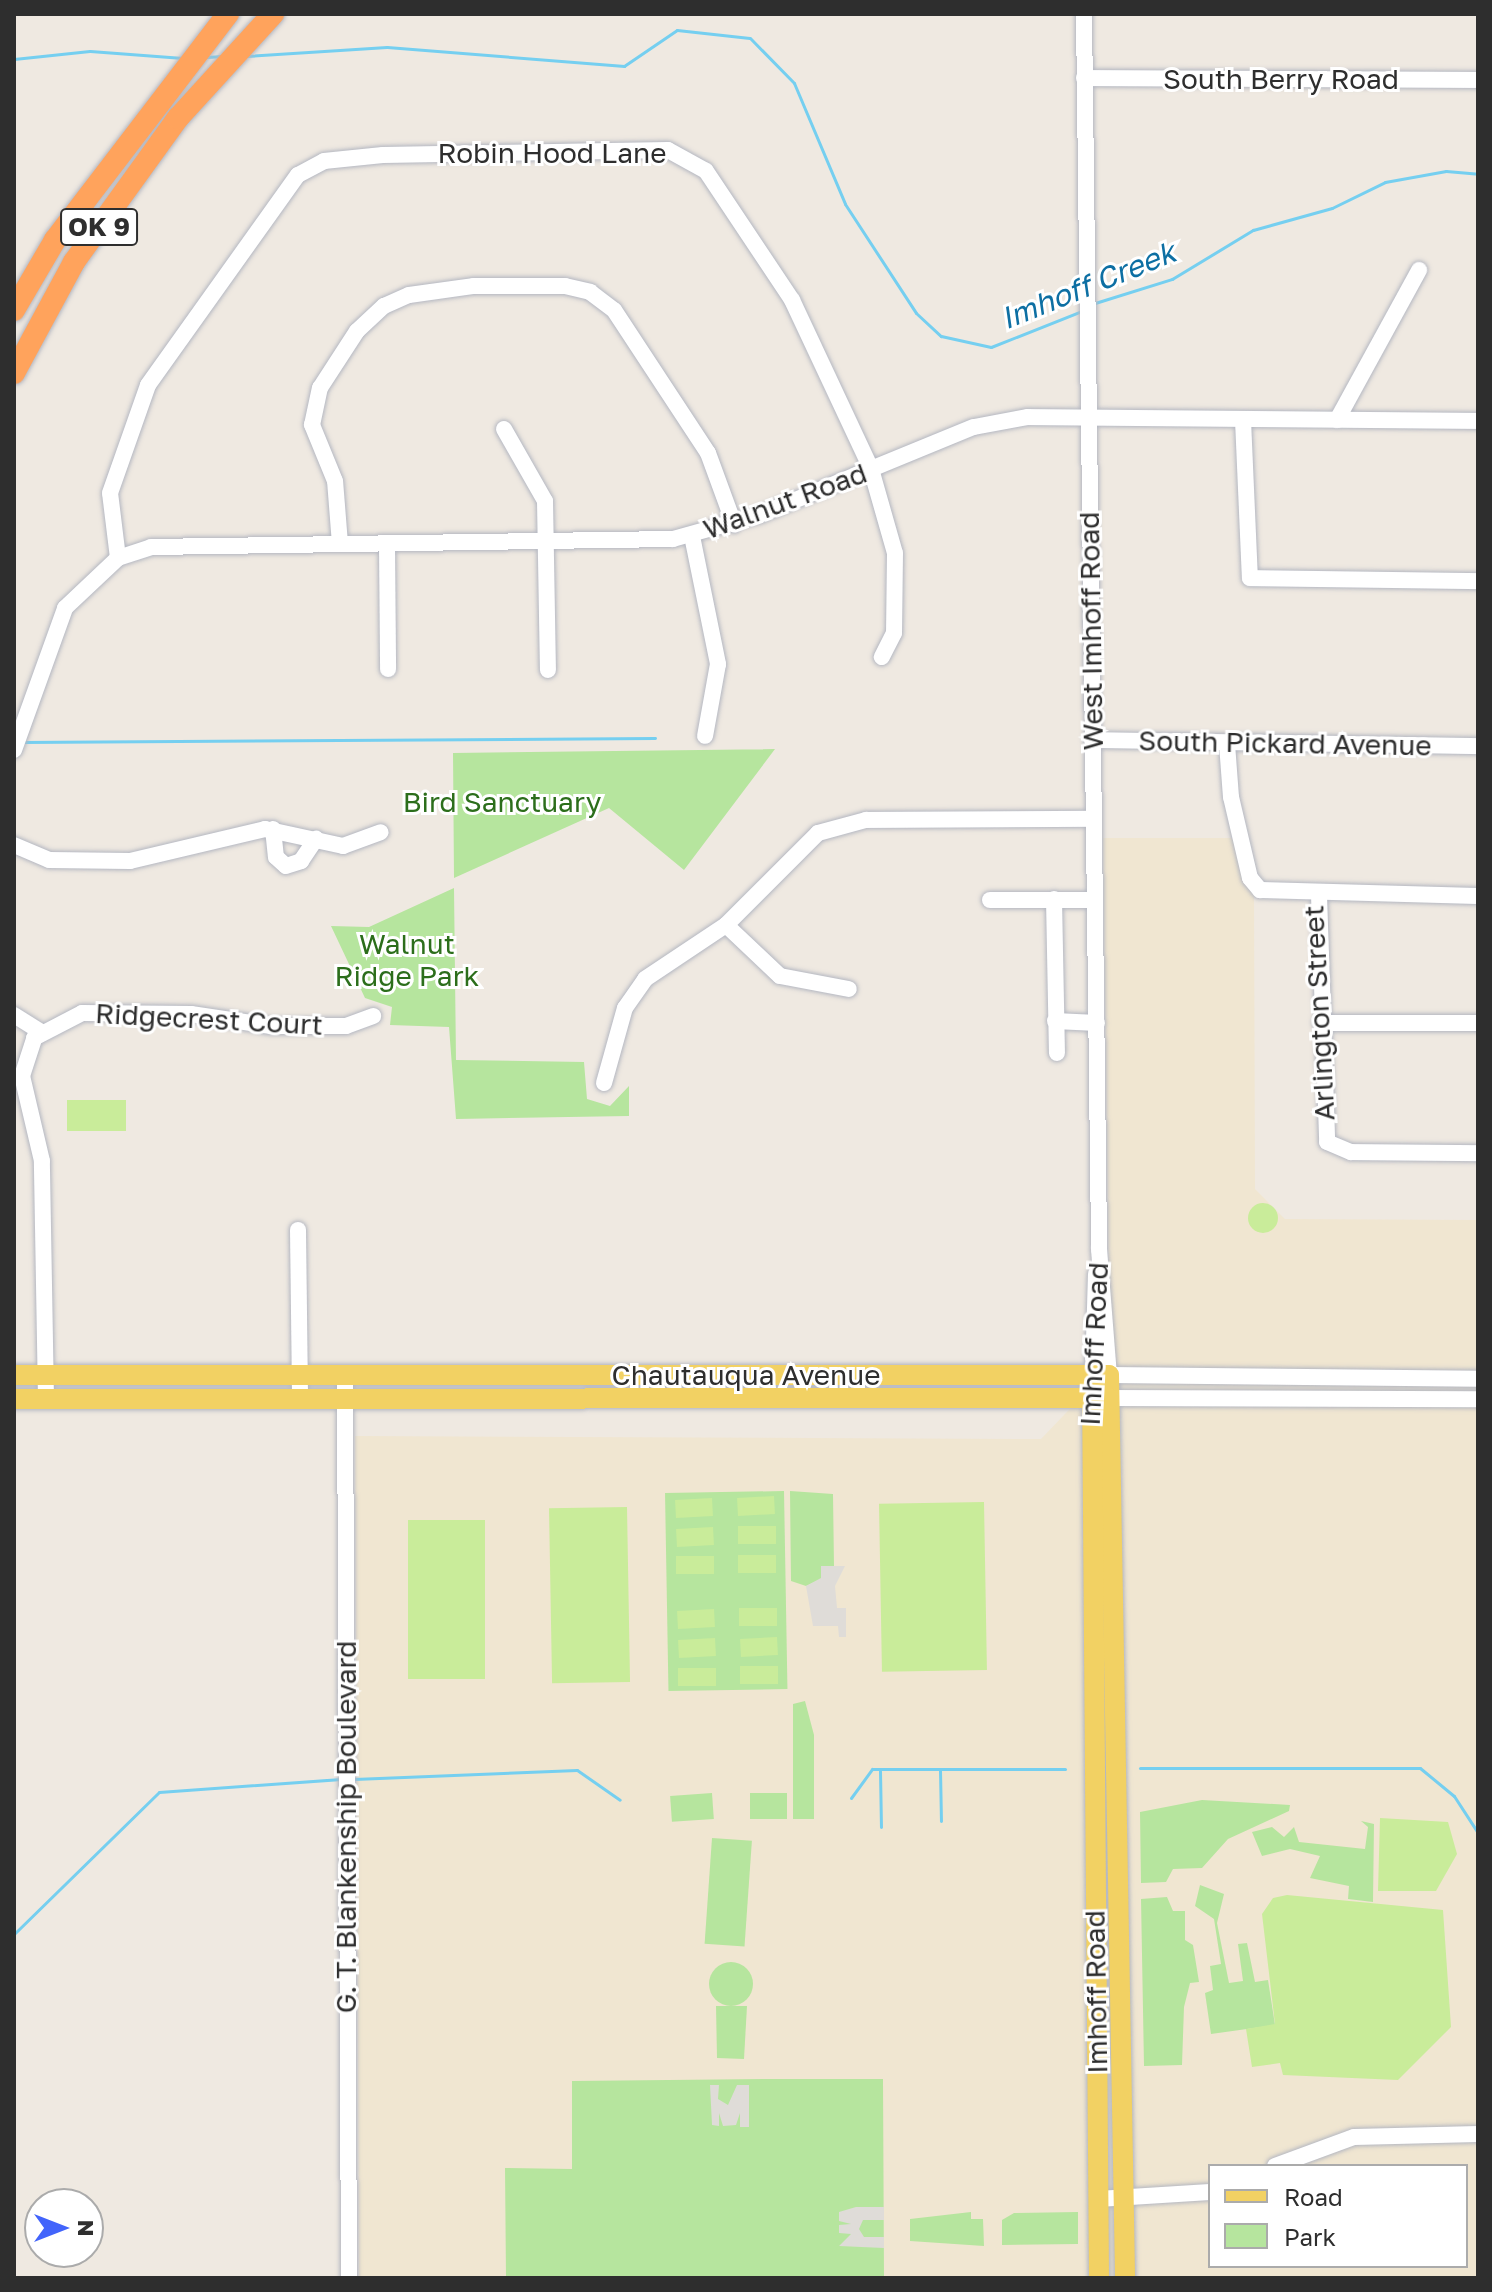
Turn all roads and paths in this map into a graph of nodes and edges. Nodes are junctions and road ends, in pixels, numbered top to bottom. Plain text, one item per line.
1 (228, 14) edge
2 (273, 14) edge
3 (1084, 14) edge
4 (1084, 78) junction
5 (1478, 80) edge
6 (1419, 270) dead end
7 (14, 310) edge
8 (14, 373) edge
9 (1088, 419) junction
10 (1243, 420) junction
11 (1337, 420) junction
12 (1478, 421) edge
13 (504, 429) dead end
14 (871, 469) junction
15 (734, 524) junction
16 (692, 536) junction
17 (340, 544) junction
18 (387, 545) junction
19 (548, 545) junction
20 (118, 558) junction
21 (1478, 581) edge
22 (882, 657) dead end
23 (388, 669) dead end
24 (548, 670) dead end
25 (705, 736) dead end
26 (1092, 740) junction
27 (1227, 744) junction
28 (1478, 746) edge
29 (14, 750) edge
30 (1094, 819) junction
31 (273, 829) junction
32 (381, 832) dead end
33 (316, 839) junction
34 (14, 845) edge
35 (1319, 895) junction
36 (1478, 896) edge
37 (1054, 899) junction
38 (990, 900) dead end
39 (1095, 900) junction
40 (726, 925) junction
41 (849, 989) dead end
42 (14, 1015) edge
43 (373, 1016) dead end
44 (1055, 1021) junction
45 (1097, 1023) junction
46 (1321, 1023) junction
47 (1478, 1023) edge
48 (40, 1031) junction
49 (1057, 1053) dead end
50 (604, 1083) dead end
51 (1478, 1153) edge
52 (298, 1230) dead end
53 (1099, 1249) joint
54 (14, 1375) edge
55 (46, 1375) junction
56 (301, 1375) junction
57 (1101, 1375) junction
58 (345, 1376) junction
59 (1478, 1379) edge
60 (1100, 1398) junction
61 (14, 1399) edge
62 (46, 1399) junction
63 (300, 1399) junction
64 (345, 1399) junction
65 (1478, 1399) edge
66 (1478, 2134) edge
67 (1280, 2164) edge
68 (1208, 2192) edge
69 (1124, 2198) junction
70 (1098, 2199) junction
71 (349, 2278) edge
72 (1099, 2278) edge
73 (1125, 2278) edge

1 - 7 highway, OK 9
2 - 8 highway, OK 9
3 - 4 street, West Imhoff Road
4 - 5 street, South Berry Road
4 - 9 street, West Imhoff Road
6 - 11 street
9 - 10 street, Walnut Road
9 - 14 street, Walnut Road
9 - 26 street, West Imhoff Road
10 - 11 street, Walnut Road
10 - 21 street
11 - 12 street, Walnut Road
13 - 19 street
14 - 15 street, Walnut Road
14 - 20 street, Robin Hood Lane
14 - 22 street, Robin Hood Lane
15 - 16 street, Walnut Road
15 - 17 street
16 - 19 street, Walnut Road
16 - 25 street
17 - 18 street, Walnut Road
17 - 20 street, Walnut Road
18 - 19 street, Walnut Road
18 - 23 street
19 - 24 street
20 - 29 street, Walnut Road
26 - 27 street, South Pickard Avenue
26 - 30 street, West Imhoff Road
27 - 28 street, South Pickard Avenue
27 - 35 street, Arlington Street
30 - 39 street, West Imhoff Road
30 - 40 street
31 - 33 street
31 - 33 street
31 - 34 street
32 - 33 street
35 - 36 street
35 - 46 street, Arlington Street
37 - 38 street
37 - 39 street
37 - 44 street
39 - 45 street, West Imhoff Road
40 - 41 street
40 - 50 street
42 - 48 street
43 - 48 street, Ridgecrest Court
44 - 45 street
44 - 49 street
45 - 53 street, West Imhoff Road
46 - 47 street
46 - 51 street, Arlington Street
48 - 55 street
52 - 56 street
53 - 57 street, Imhoff Road
54 - 55 main road, Chautauqua Avenue
55 - 56 main road, Chautauqua Avenue
55 - 62 street
56 - 58 main road, Chautauqua Avenue
56 - 63 street
57 - 58 main road, Chautauqua Avenue
57 - 59 street, Chautauqua Avenue
57 - 60 main road, Imhoff Road
58 - 64 street, G. T. Blankenship Boulevard
60 - 64 main road, Chautauqua Avenue
60 - 65 street, Chautauqua Avenue
60 - 69 main road, Imhoff Road
60 - 70 main road, Imhoff Road
61 - 62 main road, Chautauqua Avenue
62 - 63 main road, Chautauqua Avenue
63 - 64 main road, Chautauqua Avenue
64 - 71 street, G. T. Blankenship Boulevard
66 - 67 street
68 - 69 street
69 - 70 street
69 - 73 main road, Imhoff Road
70 - 72 main road, Imhoff Road

